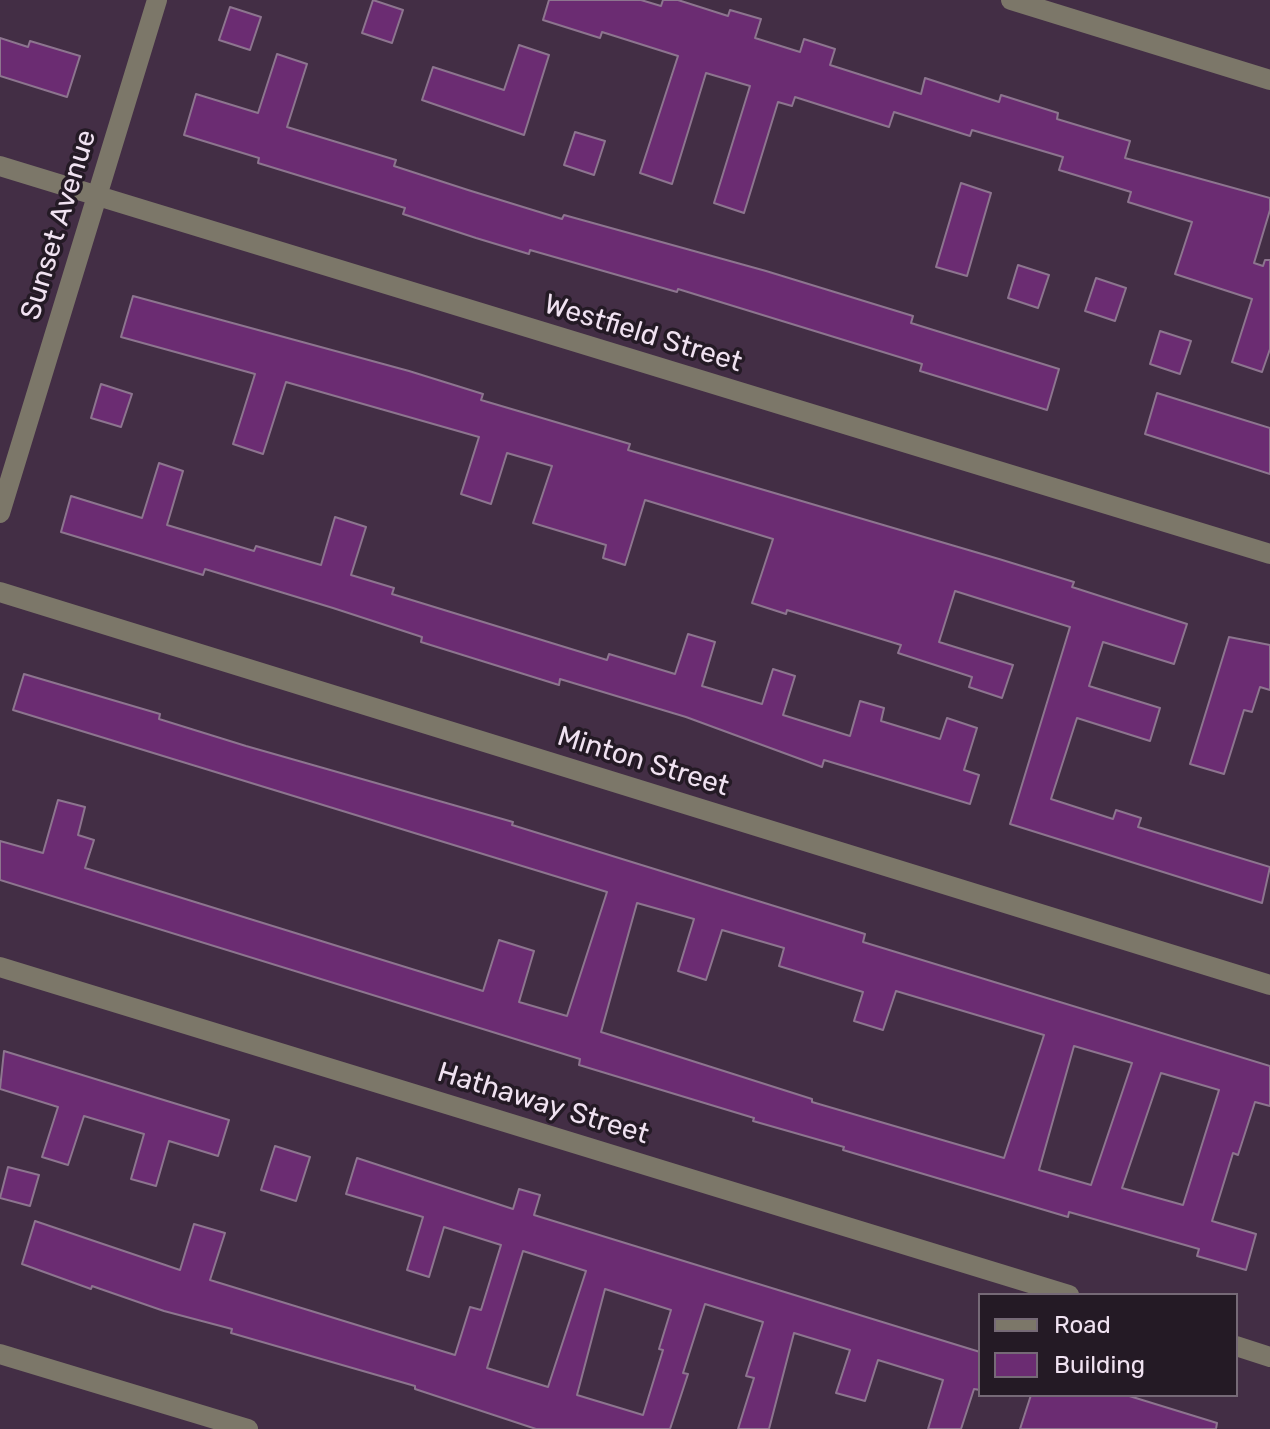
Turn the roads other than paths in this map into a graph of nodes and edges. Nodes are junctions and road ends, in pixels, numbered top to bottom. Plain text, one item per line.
1 (157, 0) edge
2 (1011, 0) edge
3 (1270, 80) edge
4 (0, 166) edge
5 (98, 197) junction
6 (0, 513) edge
7 (1270, 554) edge
8 (0, 592) edge
9 (0, 967) edge
10 (1270, 985) edge
11 (1062, 1293) edge
12 (1238, 1347) edge
13 (0, 1354) edge
14 (1270, 1357) edge
15 (248, 1429) edge

1 - 5 street, Sunset Avenue
2 - 3 street
4 - 5 street, Westfield Street
5 - 6 street, Sunset Avenue
5 - 7 street, Westfield Street
8 - 10 street, Minton Street
9 - 11 street, Hathaway Street
12 - 14 street
13 - 15 street

